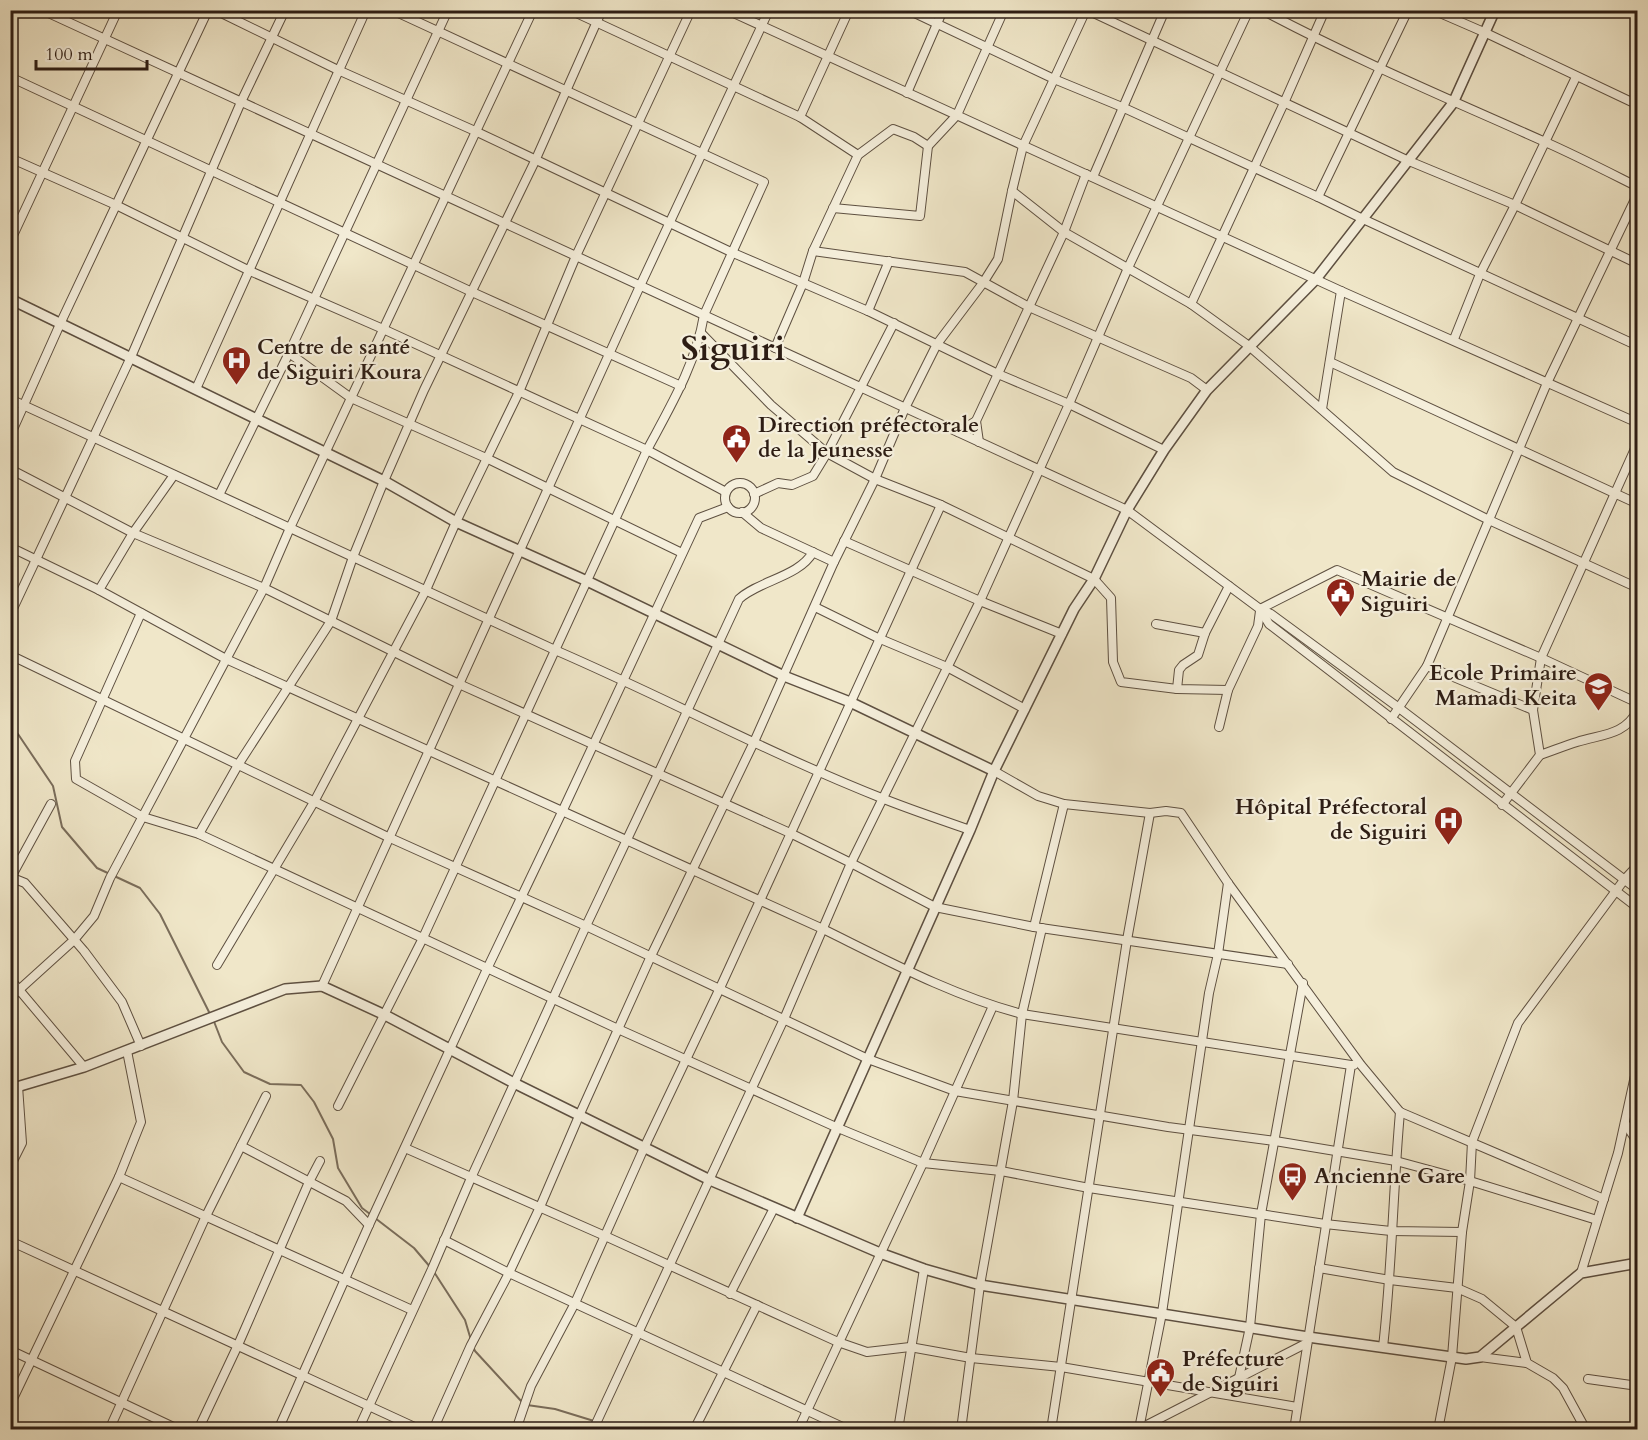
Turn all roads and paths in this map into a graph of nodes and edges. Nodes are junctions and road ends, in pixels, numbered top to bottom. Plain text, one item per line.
1 (42, 10) edge
2 (118, 10) edge
3 (208, 10) edge
4 (215, 10) edge
5 (285, 10) edge
6 (366, 10) edge
7 (392, 10) edge
8 (448, 10) edge
9 (533, 10) edge
10 (570, 10) edge
11 (603, 10) edge
12 (691, 10) edge
13 (727, 10) edge
14 (770, 10) edge
15 (849, 10) edge
16 (908, 10) edge
17 (943, 10) edge
18 (1004, 10) edge
19 (1086, 10) edge
20 (1165, 10) edge
21 (1249, 10) edge
22 (1262, 10) edge
23 (1325, 10) edge
24 (1407, 10) edge
25 (1433, 10) edge
26 (1495, 10) edge
27 (597, 23) junction
28 (937, 24) junction
29 (762, 27) junction
30 (438, 32) junction
31 (1486, 33) junction
32 (272, 37) junction
33 (1313, 38) junction
34 (105, 39) junction
35 (1152, 41) junction
36 (989, 48) junction
37 (669, 56) junction
38 (829, 57) junction
39 (507, 63) junction
40 (1381, 69) junction
41 (338, 70) junction
42 (178, 73) junction
43 (1220, 73) junction
44 (10, 77) edge
45 (1576, 77) junction
46 (1054, 79) junction
47 (735, 87) junction
48 (566, 91) junction
49 (907, 93) junction
50 (408, 100) junction
51 (241, 102) junction
52 (1284, 103) junction
53 (1453, 103) junction
54 (1638, 105) edge
55 (73, 106) junction
56 (1122, 107) junction
57 (957, 115) junction
58 (800, 117) junction
59 (636, 123) junction
60 (475, 131) junction
61 (1349, 133) junction
62 (310, 134) junction
63 (1190, 138) junction
64 (147, 139) junction
65 (1545, 141) junction
66 (928, 146) junction
67 (1023, 146) junction
68 (701, 153) junction
69 (858, 155) junction
70 (10, 158) edge
71 (535, 160) junction
72 (1409, 161) junction
73 (378, 165) junction
74 (1254, 168) junction
75 (213, 170) junction
76 (42, 172) junction
77 (1089, 176) junction
78 (1638, 187) edge
79 (1012, 191) junction
80 (606, 192) junction
81 (1638, 193) edge
82 (445, 196) junction
83 (1318, 197) junction
84 (280, 202) junction
85 (116, 205) junction
86 (1156, 205) junction
87 (1515, 206) junction
88 (833, 208) junction
89 (1363, 219) junction
90 (671, 223) junction
91 (505, 224) junction
92 (346, 232) junction
93 (1064, 232) junction
94 (1222, 236) junction
95 (183, 238) junction
96 (10, 242) edge
97 (813, 251) junction
98 (1610, 251) junction
99 (731, 252) junction
100 (576, 256) junction
101 (889, 261) junction
102 (413, 264) junction
103 (1638, 264) edge
104 (1128, 268) junction
105 (250, 271) junction
106 (1480, 274) junction
107 (1316, 279) junction
108 (803, 283) junction
109 (983, 283) junction
110 (640, 286) junction
111 (1341, 291) junction
112 (472, 292) junction
113 (315, 298) junction
114 (10, 299) edge
115 (1191, 304) junction
116 (1029, 307) junction
117 (868, 311) junction
118 (704, 315) junction
119 (1577, 320) junction
120 (61, 322) junction
121 (894, 323) junction
122 (546, 326) junction
123 (383, 329) junction
124 (701, 333) junction
125 (1098, 337) junction
126 (1454, 339) junction
127 (937, 344) junction
128 (1249, 346) junction
129 (1638, 346) edge
130 (775, 348) junction
131 (289, 354) junction
132 (609, 355) junction
133 (441, 356) junction
134 (131, 357) junction
135 (1330, 362) junction
136 (998, 374) junction
137 (1547, 383) junction
138 (681, 386) junction
139 (861, 388) junction
140 (196, 389) junction
141 (1207, 390) junction
142 (519, 392) junction
143 (351, 398) junction
144 (10, 399) edge
145 (1069, 404) junction
146 (25, 406) junction
147 (905, 408) junction
148 (1322, 409) junction
149 (257, 419) junction
150 (581, 420) junction
151 (976, 421) junction
152 (410, 423) junction
153 (1638, 423) edge
154 (958, 432) junction
155 (10, 436) edge
156 (93, 438) junction
157 (979, 442) junction
158 (1638, 442) edge
159 (1519, 449) junction
160 (648, 450) junction
161 (1164, 450) junction
162 (325, 452) junction
163 (827, 453) junction
164 (486, 458) junction
165 (10, 469) edge
166 (1040, 470) junction
167 (174, 475) junction
168 (875, 479) junction
169 (384, 481) junction
170 (549, 487) junction
171 (726, 492) junction
172 (1615, 493) junction
173 (754, 494) junction
174 (219, 495) junction
175 (65, 496) junction
176 (1638, 504) edge
177 (940, 505) junction
178 (728, 507) junction
179 (1127, 510) junction
180 (742, 512) junction
181 (615, 520) junction
182 (1489, 520) junction
183 (456, 522) junction
184 (290, 528) junction
185 (133, 533) junction
186 (1008, 539) junction
187 (844, 541) junction
188 (10, 547) edge
189 (519, 552) junction
190 (813, 552) junction
191 (682, 554) junction
192 (353, 557) junction
193 (36, 559) junction
194 (834, 562) junction
195 (1582, 564) junction
196 (909, 571) junction
197 (1094, 579) junction
198 (586, 581) junction
199 (1229, 586) junction
200 (264, 588) junction
201 (1638, 588) edge
202 (99, 590) junction
203 (426, 590) junction
204 (980, 601) junction
205 (815, 607) junction
206 (1260, 609) junction
207 (141, 613) junction
208 (653, 614) junction
209 (10, 615) edge
210 (1447, 616) junction
211 (488, 619) junction
212 (331, 621) junction
213 (1156, 624) dead end
214 (1204, 633) junction
215 (1062, 634) junction
216 (878, 638) junction
217 (718, 644) junction
218 (555, 650) junction
219 (393, 653) junction
220 (10, 655) edge
221 (1541, 658) junction
222 (226, 659) junction
223 (1427, 666) junction
224 (947, 667) junction
225 (784, 676) junction
226 (623, 679) junction
227 (459, 684) junction
228 (289, 687) junction
229 (1177, 689) junction
230 (1228, 690) junction
231 (102, 698) junction
232 (850, 702) junction
233 (1638, 702) edge
234 (1399, 708) junction
235 (1024, 709) junction
236 (687, 710) junction
237 (1533, 710) junction
238 (1638, 710) edge
239 (526, 715) junction
240 (358, 719) junction
241 (1391, 719) junction
242 (1219, 727) dead end
243 (915, 732) junction
244 (184, 739) junction
245 (754, 742) junction
246 (594, 744) junction
247 (429, 750) junction
248 (1540, 755) junction
249 (238, 765) junction
250 (818, 770) junction
251 (994, 771) junction
252 (658, 774) junction
253 (496, 781) junction
254 (1510, 793) junction
255 (883, 798) junction
256 (314, 802) junction
257 (51, 804) dead end
258 (724, 804) junction
259 (1064, 804) junction
260 (1502, 804) junction
261 (562, 812) junction
262 (1150, 813) junction
263 (143, 817) junction
264 (970, 830) junction
265 (790, 833) junction
266 (199, 834) junction
267 (388, 837) junction
268 (626, 840) junction
269 (851, 863) junction
270 (1638, 865) edge
271 (456, 867) junction
272 (274, 868) junction
273 (692, 870) junction
274 (11, 878) edge
275 (1624, 880) junction
276 (1228, 883) junction
277 (1638, 890) edge
278 (1615, 892) junction
279 (520, 897) junction
280 (759, 900) junction
281 (935, 907) junction
282 (356, 908) junction
283 (1638, 908) edge
284 (586, 926) junction
285 (1038, 927) junction
286 (823, 930) junction
287 (74, 940) junction
288 (422, 940) junction
289 (1127, 940) junction
290 (1218, 954) junction
291 (651, 956) junction
292 (1288, 964) junction
293 (218, 965) dead end
294 (487, 969) junction
295 (908, 970) junction
296 (10, 979) edge
297 (1303, 983) junction
298 (322, 986) junction
299 (720, 988) junction
300 (20, 990) junction
301 (10, 998) edge
302 (552, 998) junction
303 (993, 1006) junction
304 (1022, 1014) junction
305 (385, 1015) junction
306 (784, 1019) junction
307 (1113, 1027) junction
308 (618, 1029) junction
309 (1202, 1041) junction
310 (141, 1046) junction
311 (450, 1050) junction
312 (128, 1051) junction
313 (1289, 1054) junction
314 (685, 1059) junction
315 (868, 1059) junction
316 (1638, 1062) edge
317 (1351, 1065) junction
318 (1361, 1065) junction
319 (84, 1067) junction
320 (514, 1083) junction
321 (14, 1087) edge
322 (751, 1090) junction
323 (955, 1091) junction
324 (266, 1096) dead end
325 (1013, 1101) junction
326 (338, 1106) dead end
327 (1400, 1112) junction
328 (579, 1116) junction
329 (1100, 1116) junction
330 (1625, 1123) junction
331 (838, 1128) junction
332 (1188, 1130) junction
333 (1275, 1142) junction
334 (1472, 1142) junction
335 (1638, 1143) edge
336 (240, 1146) junction
337 (405, 1148) junction
338 (644, 1148) junction
339 (1338, 1152) junction
340 (320, 1161) dead end
341 (1396, 1161) junction
342 (924, 1163) junction
343 (10, 1167) edge
344 (1001, 1171) junction
345 (119, 1177) junction
346 (471, 1178) junction
347 (710, 1180) junction
348 (1470, 1181) junction
349 (309, 1182) junction
350 (1089, 1188) junction
351 (1604, 1199) junction
352 (1178, 1201) junction
353 (540, 1207) junction
354 (774, 1208) junction
355 (1261, 1214) junction
356 (206, 1216) junction
357 (797, 1218) junction
358 (372, 1220) junction
359 (1597, 1220) junction
360 (1325, 1224) junction
361 (1391, 1231) junction
362 (1462, 1232) junction
363 (605, 1236) junction
364 (10, 1240) edge
365 (444, 1240) junction
366 (279, 1250) junction
367 (880, 1253) junction
368 (1638, 1263) edge
369 (670, 1267) junction
370 (1319, 1268) junction
371 (924, 1269) junction
372 (74, 1270) junction
373 (509, 1273) junction
374 (1581, 1273) junction
375 (345, 1279) junction
376 (1390, 1280) junction
377 (980, 1285) junction
378 (1457, 1288) junction
379 (730, 1294) junction
380 (1070, 1299) junction
381 (575, 1303) junction
382 (757, 1305) junction
383 (412, 1310) junction
384 (163, 1311) junction
385 (1162, 1313) junction
386 (1250, 1327) junction
387 (1516, 1327) junction
388 (639, 1333) junction
389 (1308, 1340) junction
390 (838, 1342) junction
391 (238, 1345) junction
392 (910, 1347) junction
393 (1383, 1347) junction
394 (10, 1350) edge
395 (1452, 1357) junction
396 (1480, 1357) junction
397 (971, 1358) junction
398 (33, 1360) junction
399 (1527, 1363) junction
400 (1061, 1367) junction
401 (724, 1373) junction
402 (303, 1376) junction
403 (1240, 1376) junction
404 (1588, 1379) dead end
405 (1149, 1382) junction
406 (1638, 1386) edge
407 (1211, 1391) junction
408 (1235, 1395) junction
409 (122, 1403) junction
410 (10, 1405) edge
411 (368, 1407) junction
412 (1297, 1407) junction
413 (807, 1411) junction
414 (595, 1424) edge
415 (1138, 1429) edge
416 (109, 1430) edge
417 (180, 1430) edge
418 (198, 1430) edge
419 (278, 1430) edge
420 (358, 1430) edge
421 (421, 1430) edge
422 (434, 1430) edge
423 (516, 1430) edge
424 (694, 1430) edge
425 (798, 1430) edge
426 (849, 1430) edge
427 (898, 1430) edge
428 (961, 1430) edge
429 (1051, 1430) edge
430 (1294, 1430) edge
431 (1438, 1430) edge
432 (1586, 1430) edge

1 - 34 street
2 - 34 street
3 - 42 street
4 - 32 street
5 - 32 street
6 - 41 street
7 - 30 street
8 - 30 street
9 - 39 street
10 - 27 street
11 - 27 street
12 - 37 street
13 - 29 street
14 - 29 street
15 - 38 street
16 - 28 street
17 - 28 street
18 - 36 street
19 - 35 street
19 - 46 street
20 - 35 street
21 - 43 street
22 - 33 street
23 - 33 street
24 - 40 street
25 - 31 street
26 - 31 street
27 - 37 street
27 - 48 street
28 - 36 street
28 - 49 street
29 - 38 street
29 - 47 street
30 - 39 street
30 - 50 street
31 - 45 street
31 - 53 street
32 - 41 street
32 - 51 street
33 - 40 street
33 - 52 street
34 - 42 street
34 - 55 street
35 - 43 street
35 - 56 street
36 - 46 street
36 - 57 street
37 - 47 street
37 - 59 street
38 - 49 street
38 - 58 street
39 - 48 street
39 - 60 street
40 - 53 street
40 - 61 street
41 - 50 street
41 - 62 street
42 - 51 street
42 - 64 street
43 - 52 street
43 - 63 street
44 - 55 street
45 - 54 street
45 - 65 street
46 - 56 street
46 - 67 street
47 - 58 street
47 - 68 street
48 - 59 street
48 - 71 street
49 - 57 street
50 - 60 street
50 - 73 street
51 - 62 street
51 - 75 street
52 - 61 street
52 - 74 street
53 - 65 street
53 - 72 street
55 - 64 street
55 - 76 street
56 - 63 street
56 - 77 street
57 - 66 street
57 - 67 street
58 - 69 street
59 - 68 street
59 - 80 street
60 - 71 street
60 - 82 street
61 - 72 street
61 - 83 street
62 - 73 street
62 - 84 street
63 - 74 street
63 - 86 street
64 - 75 street
64 - 85 street
65 - 78 street
65 - 87 street
66 - 69 street
66 - 88 street
67 - 77 street
67 - 79 street
68 - 90 street
68 - 99 street
69 - 88 street
70 - 76 street
71 - 80 street
71 - 91 street
72 - 87 street
72 - 89 street
73 - 82 street
73 - 92 street
74 - 83 street
74 - 94 street
75 - 84 street
75 - 95 street
76 - 85 street
76 - 96 street
77 - 86 street
77 - 93 street
79 - 93 street
79 - 109 street
80 - 90 street
80 - 100 street
81 - 98 street
82 - 91 street
82 - 102 street
83 - 89 street
84 - 92 street
84 - 105 street
85 - 95 street
85 - 120 street
86 - 94 street
86 - 104 street
87 - 98 street
87 - 106 street
88 - 97 street
89 - 106 street
89 - 107 street
90 - 99 street
90 - 110 street
91 - 100 street
91 - 112 street
92 - 102 street
92 - 113 street
93 - 104 street
93 - 116 street
94 - 107 street
94 - 115 street
95 - 105 street
95 - 134 street
97 - 101 street
97 - 108 street
98 - 103 street
98 - 119 street
99 - 108 street
99 - 118 street
100 - 110 street
100 - 122 street
101 - 109 street
101 - 117 street
102 - 112 street
102 - 123 street
104 - 115 street
104 - 125 street
105 - 113 street
105 - 140 street
106 - 119 street
106 - 126 street
107 - 111 street
107 - 128 street
108 - 117 street
108 - 130 street
109 - 116 street
109 - 127 street
110 - 118 street
110 - 132 street
111 - 126 street
111 - 135 street
112 - 122 street
112 - 133 street
113 - 123 street
113 - 131 street
114 - 120 street
115 - 128 street
116 - 125 street
116 - 136 street
117 - 121 street
118 - 124 street
118 - 130 street
119 - 129 street
119 - 137 street
120 - 134 street
120 - 146 street
121 - 127 street
121 - 139 street
122 - 132 street
122 - 142 street
123 - 133 street
123 - 143 street
124 - 138 street
124 - 163 street
125 - 141 street
125 - 145 street
126 - 137 street
127 - 136 street
127 - 147 street
128 - 141 street
128 - 148 street
130 - 139 street
131 - 143 street
131 - 149 street
132 - 138 street
132 - 150 street
133 - 142 street
133 - 152 street
134 - 140 street
134 - 156 street
135 - 148 street
135 - 159 street
136 - 145 street
136 - 151 street
137 - 153 street
137 - 159 street
138 - 160 street
139 - 147 street
139 - 163 street
140 - 149 street
141 - 161 street
142 - 150 street
142 - 164 street
143 - 152 street
143 - 162 street
144 - 146 street
145 - 161 street
145 - 166 street
146 - 155 street
146 - 156 street
147 - 154 street
147 - 168 street
148 - 182 street
149 - 162 street
149 - 174 street
150 - 160 street
150 - 170 street
151 - 154 street
151 - 157 street
152 - 164 street
152 - 169 street
154 - 157 street
156 - 167 street
156 - 175 street
157 - 166 street
158 - 172 street
159 - 172 street
159 - 182 street
160 - 171 street
160 - 181 street
161 - 179 street
162 - 169 street
162 - 184 street
163 - 168 street
163 - 173 street
164 - 170 street
164 - 183 street
165 - 175 street
166 - 179 street
166 - 186 street
167 - 174 street
167 - 185 street
168 - 177 street
168 - 187 street
169 - 183 street
169 - 192 street
170 - 181 street
170 - 189 street
171 - 173 street
171 - 178 street
172 - 176 street
172 - 195 street
173 - 180 street
174 - 184 street
175 - 185 street
175 - 193 street
177 - 186 street
177 - 196 street
178 - 180 street
178 - 191 street
179 - 197 street
179 - 199 street
180 - 190 street
181 - 191 street
181 - 198 street
182 - 195 street
182 - 210 street
183 - 189 street
183 - 203 street
184 - 192 street
184 - 200 street
185 - 200 street
185 - 202 street
186 - 197 street
186 - 204 street
187 - 194 street
187 - 196 street
188 - 193 street
189 - 198 street
189 - 211 street
190 - 194 street
190 - 217 street
191 - 208 street
192 - 203 street
192 - 212 street
193 - 202 street
193 - 209 street
194 - 205 street
195 - 201 street
195 - 221 street
196 - 204 street
196 - 216 street
197 - 215 street
197 - 229 street
198 - 208 street
198 - 218 street
199 - 206 street
199 - 214 street
200 - 212 street
200 - 222 street
202 - 207 street
203 - 211 street
203 - 219 street
204 - 215 street
204 - 224 street
205 - 216 street
205 - 225 street
206 - 210 street
206 - 230 street
206 - 234 street
206 - 241 street
207 - 222 street
207 - 231 street
208 - 217 street
208 - 226 street
210 - 221 street
210 - 223 street
211 - 218 street
211 - 227 street
212 - 219 street
212 - 228 street
213 - 214 street
214 - 229 street
215 - 235 street
216 - 224 street
216 - 232 street
217 - 225 street
217 - 236 street
218 - 226 street
218 - 239 street
219 - 227 street
219 - 240 street
220 - 231 street
221 - 233 street
221 - 237 street
222 - 228 street
222 - 244 street
223 - 234 street
223 - 237 street
224 - 235 street
224 - 243 street
225 - 232 street
225 - 245 street
226 - 236 street
226 - 246 street
227 - 239 street
227 - 247 street
228 - 240 street
228 - 249 street
229 - 230 street
230 - 242 street
231 - 244 street
231 - 263 street
232 - 243 street
232 - 250 street
234 - 241 street
234 - 254 street
235 - 251 street
236 - 245 street
236 - 252 street
237 - 248 street
238 - 248 street
239 - 246 street
239 - 253 street
240 - 247 street
240 - 256 street
241 - 260 street
243 - 251 street
243 - 255 street
244 - 249 street
244 - 263 street
245 - 250 street
245 - 258 street
246 - 252 street
246 - 261 street
247 - 253 street
247 - 267 street
248 - 254 street
249 - 256 street
249 - 266 street
250 - 255 street
250 - 265 street
251 - 259 street
251 - 264 street
252 - 258 street
252 - 268 street
253 - 261 street
253 - 271 street
254 - 260 street
254 - 275 street
255 - 264 street
255 - 269 street
256 - 267 street
256 - 272 street
257 - 274 street
258 - 265 street
258 - 273 street
259 - 262 street
259 - 285 street
260 - 278 street
261 - 268 street
261 - 279 street
262 - 276 street
262 - 289 street
263 - 266 street
263 - 287 street
264 - 281 street
265 - 269 street
265 - 280 street
266 - 272 street
267 - 271 street
267 - 282 street
268 - 273 street
268 - 284 street
269 - 281 street
269 - 286 street
270 - 275 street
271 - 279 street
271 - 288 street
272 - 282 street
272 - 293 street
273 - 280 street
273 - 291 street
274 - 287 street
275 - 277 street
275 - 278 street
276 - 290 street
276 - 292 street
278 - 283 street
278 - 334 street
279 - 284 street
279 - 294 street
280 - 286 street
280 - 299 street
281 - 285 street
281 - 295 street
282 - 288 street
282 - 298 street
284 - 291 street
284 - 302 street
285 - 289 street
285 - 304 street
286 - 295 street
286 - 306 street
287 - 300 street
287 - 310 street
288 - 294 street
288 - 305 street
289 - 290 street
289 - 307 street
290 - 292 street
290 - 309 street
291 - 299 street
291 - 308 street
292 - 297 street
294 - 302 street
294 - 311 street
295 - 303 street
295 - 315 street
296 - 300 street
297 - 313 street
297 - 318 street
298 - 305 street
298 - 310 street
299 - 306 street
299 - 314 street
300 - 301 street
300 - 319 street
302 - 308 street
302 - 320 street
303 - 304 street
303 - 323 street
304 - 307 street
304 - 325 street
305 - 311 street
305 - 326 street
306 - 315 street
306 - 322 street
307 - 309 street
307 - 329 street
308 - 314 street
308 - 328 street
309 - 313 street
309 - 332 street
310 - 312 street
311 - 320 street
311 - 337 street
312 - 319 street
312 - 345 street
313 - 317 street
313 - 333 street
314 - 322 street
314 - 338 street
315 - 323 street
315 - 331 street
316 - 330 street
317 - 318 street
317 - 339 street
318 - 327 street
319 - 321 street
320 - 328 street
320 - 346 street
321 - 343 street
322 - 331 street
322 - 347 street
323 - 325 street
323 - 342 street
324 - 336 street
325 - 329 street
325 - 344 street
327 - 334 street
327 - 341 street
328 - 338 street
328 - 353 street
329 - 332 street
329 - 350 street
330 - 335 street
330 - 351 street
331 - 342 street
331 - 357 street
332 - 333 street
332 - 352 street
333 - 339 street
333 - 355 street
334 - 348 street
334 - 351 street
336 - 349 street
336 - 356 street
337 - 346 street
337 - 358 street
338 - 347 street
338 - 363 street
339 - 341 street
339 - 360 street
340 - 349 street
341 - 348 street
341 - 361 street
342 - 344 street
342 - 367 street
344 - 350 street
344 - 377 street
345 - 356 street
345 - 372 street
346 - 353 street
346 - 365 street
347 - 354 street
347 - 369 street
348 - 359 street
348 - 362 street
349 - 358 street
349 - 366 street
350 - 352 street
350 - 380 street
351 - 359 street
352 - 355 street
352 - 385 street
353 - 363 street
353 - 373 street
354 - 357 street
354 - 379 street
355 - 360 street
355 - 386 street
356 - 366 street
356 - 384 street
357 - 367 street
358 - 375 street
359 - 374 street
360 - 361 street
360 - 370 street
361 - 362 street
361 - 376 street
362 - 378 street
363 - 369 street
363 - 381 street
364 - 372 street
365 - 373 street
365 - 383 street
366 - 375 street
366 - 391 street
367 - 371 street
367 - 390 street
368 - 374 street
369 - 379 street
369 - 388 street
370 - 376 street
370 - 389 street
371 - 377 street
371 - 392 street
372 - 384 street
372 - 398 street
373 - 381 street
373 - 422 street
374 - 387 street
375 - 383 street
375 - 402 street
376 - 378 street
376 - 393 street
377 - 380 street
377 - 397 street
378 - 387 street
378 - 395 street
379 - 382 street
380 - 385 street
380 - 400 street
381 - 388 street
381 - 423 street
382 - 390 street
382 - 401 street
383 - 411 street
384 - 391 street
384 - 409 street
385 - 386 street
385 - 405 street
386 - 389 street
386 - 403 street
387 - 396 street
387 - 399 street
388 - 401 street
388 - 414 street
389 - 393 street
389 - 403 street
389 - 412 street
390 - 392 street
390 - 413 street
391 - 402 street
391 - 418 street
392 - 397 street
392 - 427 street
393 - 395 street
394 - 398 street
395 - 396 street
395 - 431 street
396 - 399 street
397 - 400 street
397 - 428 street
398 - 409 street
398 - 410 street
399 - 432 street
400 - 405 street
400 - 429 street
401 - 413 street
401 - 424 street
402 - 411 street
402 - 419 street
403 - 407 street
403 - 408 street
404 - 406 street
405 - 407 street
405 - 415 street
407 - 408 street
407 - 415 street
408 - 412 street
409 - 416 street
409 - 417 street
411 - 420 street
411 - 421 street
412 - 430 street
413 - 425 street
413 - 426 street

